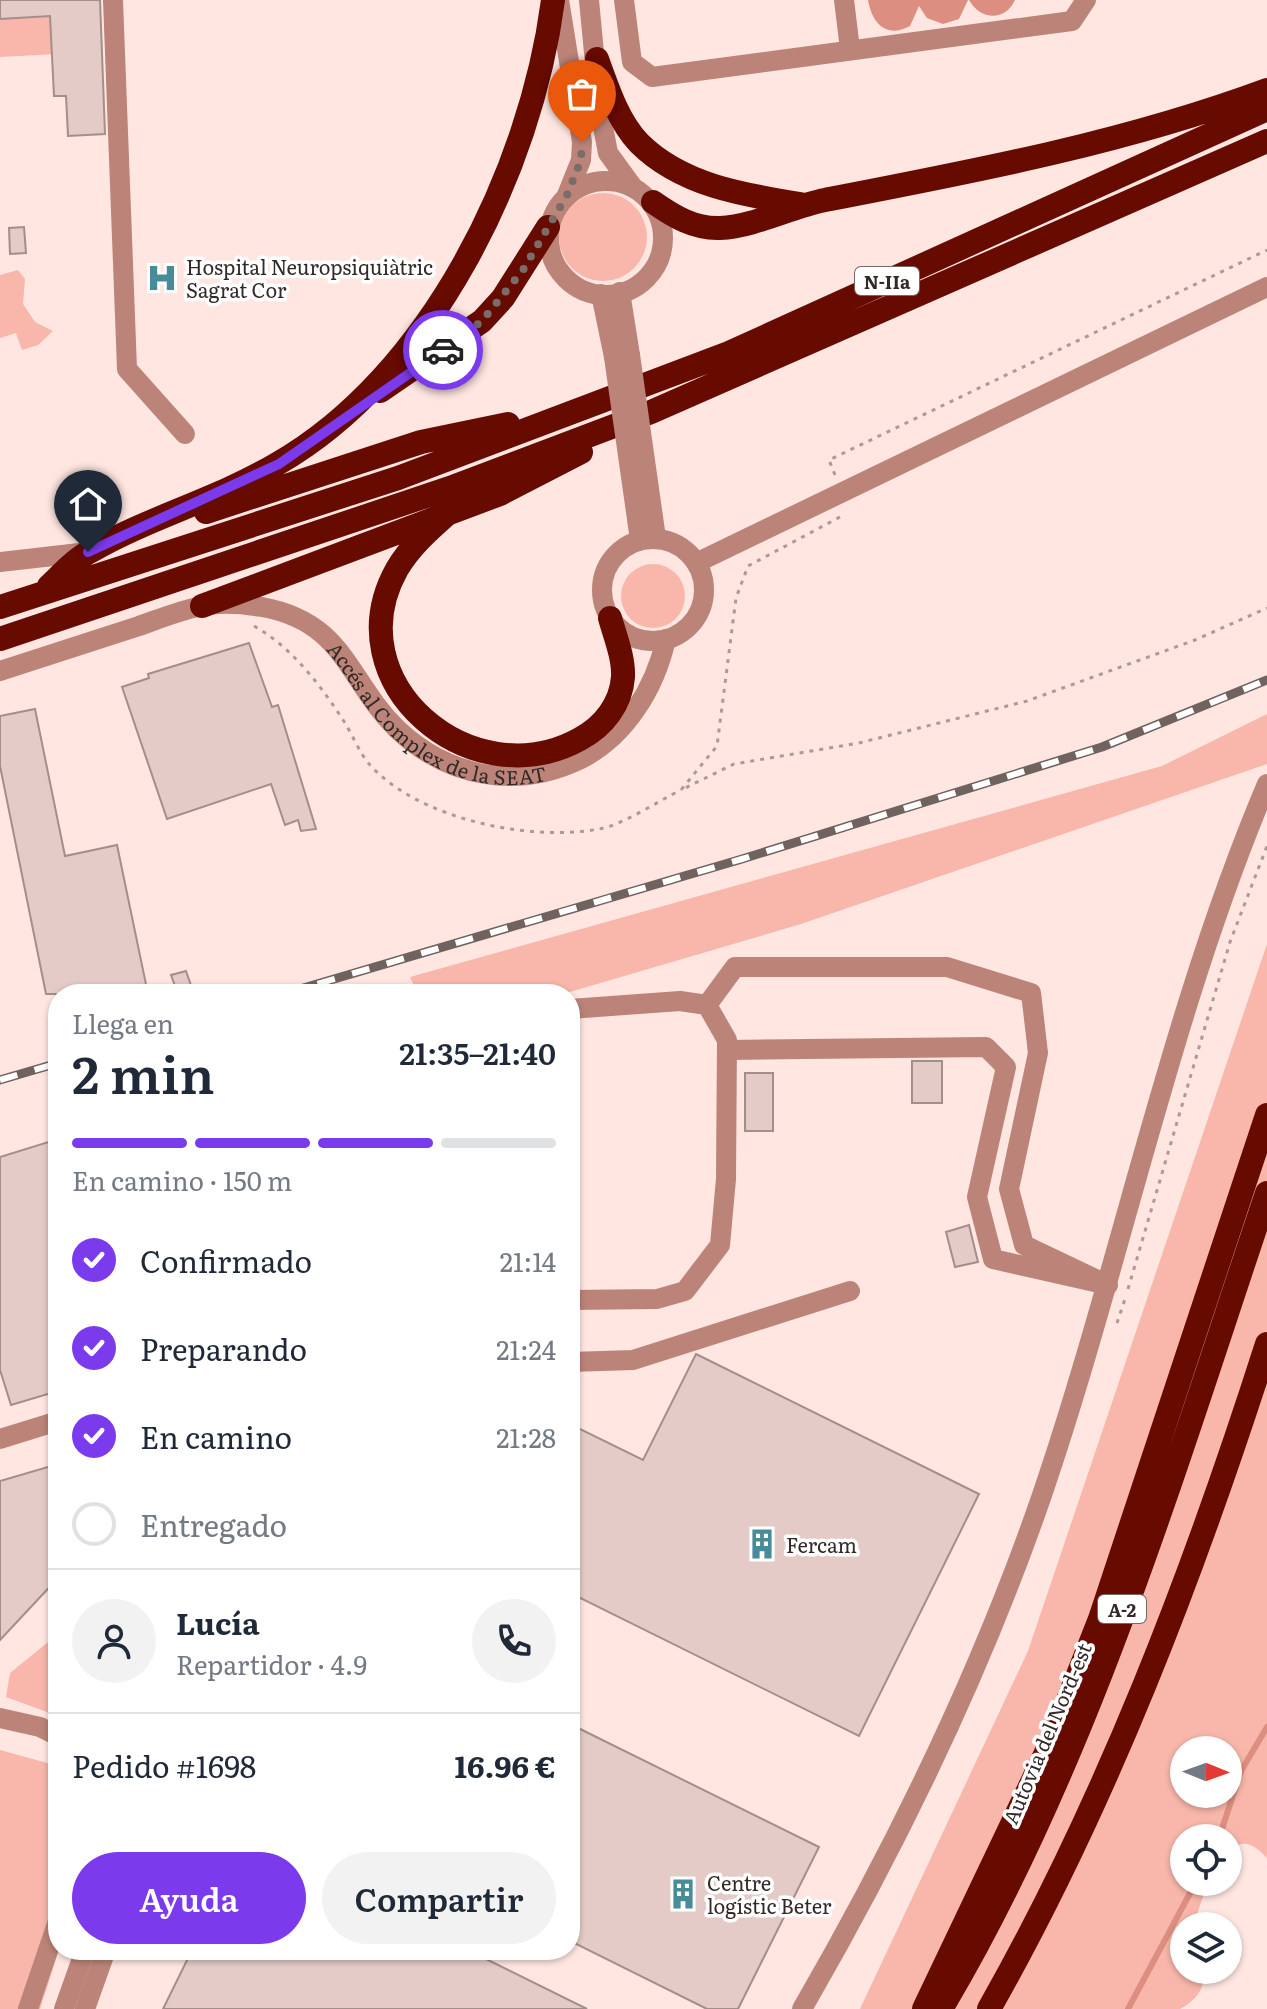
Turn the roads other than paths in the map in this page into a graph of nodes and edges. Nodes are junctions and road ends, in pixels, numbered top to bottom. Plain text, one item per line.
1 (113, 0) edge
2 (553, 0) edge
3 (559, 0) edge
4 (589, 0) edge
5 (624, 0) edge
6 (844, 0) edge
7 (1086, 0) edge
8 (850, 49) junction
9 (597, 59) junction
10 (1267, 90) edge
11 (1267, 109) edge
12 (1267, 117) edge
13 (1204, 138) junction
14 (1267, 141) edge
15 (632, 186) junction
16 (567, 195) junction
17 (653, 202) junction
18 (802, 204) junction
19 (548, 227) junction
20 (1267, 287) edge
21 (610, 293) junction
22 (651, 412) junction
23 (566, 415) junction
24 (338, 419) junction
25 (185, 434) dead end
26 (446, 515) junction
27 (144, 526) junction
28 (648, 539) junction
29 (88, 552) junction
30 (0, 562) edge
31 (696, 563) junction
32 (39, 593) junction
33 (202, 606) junction
34 (0, 607) edge
35 (610, 618) junction
36 (0, 639) edge
37 (666, 639) junction
38 (0, 671) edge
39 (1267, 784) edge
40 (707, 1005) junction
41 (580, 1008) edge
42 (727, 1050) junction
43 (1267, 1115) edge
44 (1267, 1193) edge
45 (1108, 1285) junction
46 (850, 1291) dead end
47 (580, 1300) edge
48 (1267, 1344) edge
49 (580, 1362) edge
50 (48, 1424) edge
51 (0, 1439) edge
52 (0, 1718) edge
53 (48, 1731) edge
54 (48, 1950) edge
55 (81, 1960) edge
56 (102, 1960) edge
57 (28, 2009) edge
58 (64, 2009) edge
59 (85, 2009) edge
60 (802, 2009) edge
61 (924, 2009) edge
62 (941, 2009) edge
63 (989, 2009) edge

1 - 25 street
2 - 24 highway
3 - 16 street
4 - 9 street
5 - 8 street
6 - 8 street
7 - 8 street
9 - 15 street
9 - 18 highway
10 - 18 highway
11 - 13 highway
12 - 13 highway
13 - 23 highway, N-IIa
14 - 22 highway, N-IIa
15 - 16 street
15 - 17 street
16 - 19 street
17 - 18 highway
17 - 21 street
19 - 21 street
19 - 24 highway
20 - 31 street
21 - 28 street, bridge
22 - 26 highway
22 - 36 highway, N-IIa
23 - 27 highway
23 - 32 highway, N-IIa
24 - 27 highway
26 - 33 highway
26 - 35 highway
27 - 29 highway
28 - 31 street
28 - 35 street
29 - 30 street
29 - 32 highway
31 - 37 street
32 - 34 highway, N-IIa
33 - 37 street, Accés al Complex de la SEAT
33 - 38 street, Accés al Complex de la SEAT
35 - 37 street
39 - 45 street
40 - 41 street
40 - 42 street
40 - 45 street
42 - 45 street
42 - 47 street
43 - 61 highway
44 - 62 highway, Autovia del Nord-est / A-2
45 - 60 street
46 - 49 street
48 - 63 highway, A-2
50 - 51 street
52 - 53 street
54 - 57 street
55 - 58 street
56 - 59 street

